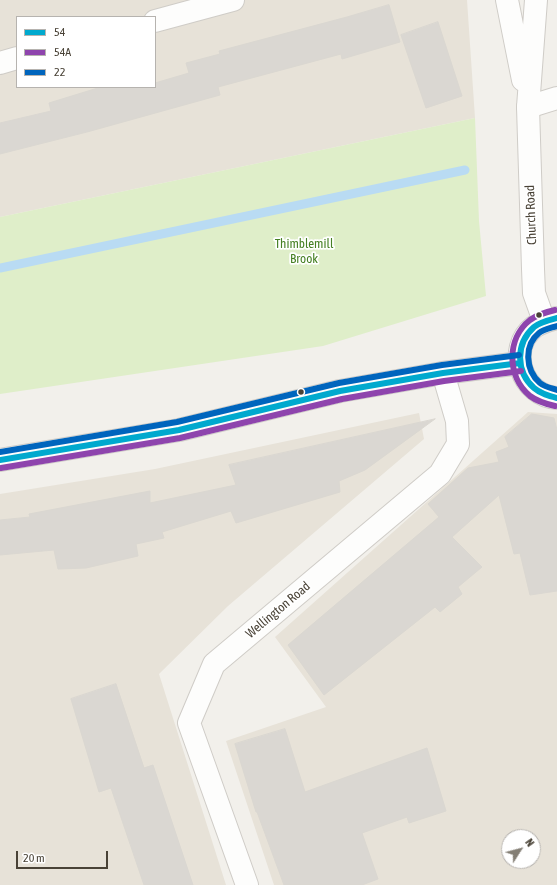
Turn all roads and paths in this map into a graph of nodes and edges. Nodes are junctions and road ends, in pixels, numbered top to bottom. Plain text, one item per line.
1 (233, 0) edge
2 (507, 0) edge
3 (536, 0) edge
4 (156, 21) edge
5 (16, 58) edge
6 (0, 63) edge
7 (557, 98) edge
8 (528, 107) junction
9 (550, 320) edge
10 (520, 363) junction
11 (442, 373) junction
12 (557, 398) edge
13 (0, 460) edge
14 (247, 885) edge

1 - 4 street
2 - 8 street, Church Road
3 - 8 street, Church Road
5 - 6 street
7 - 8 street
8 - 9 street, Church Road
9 - 10 street
10 - 11 street
10 - 12 street
11 - 13 street
11 - 14 street, Wellington Road

